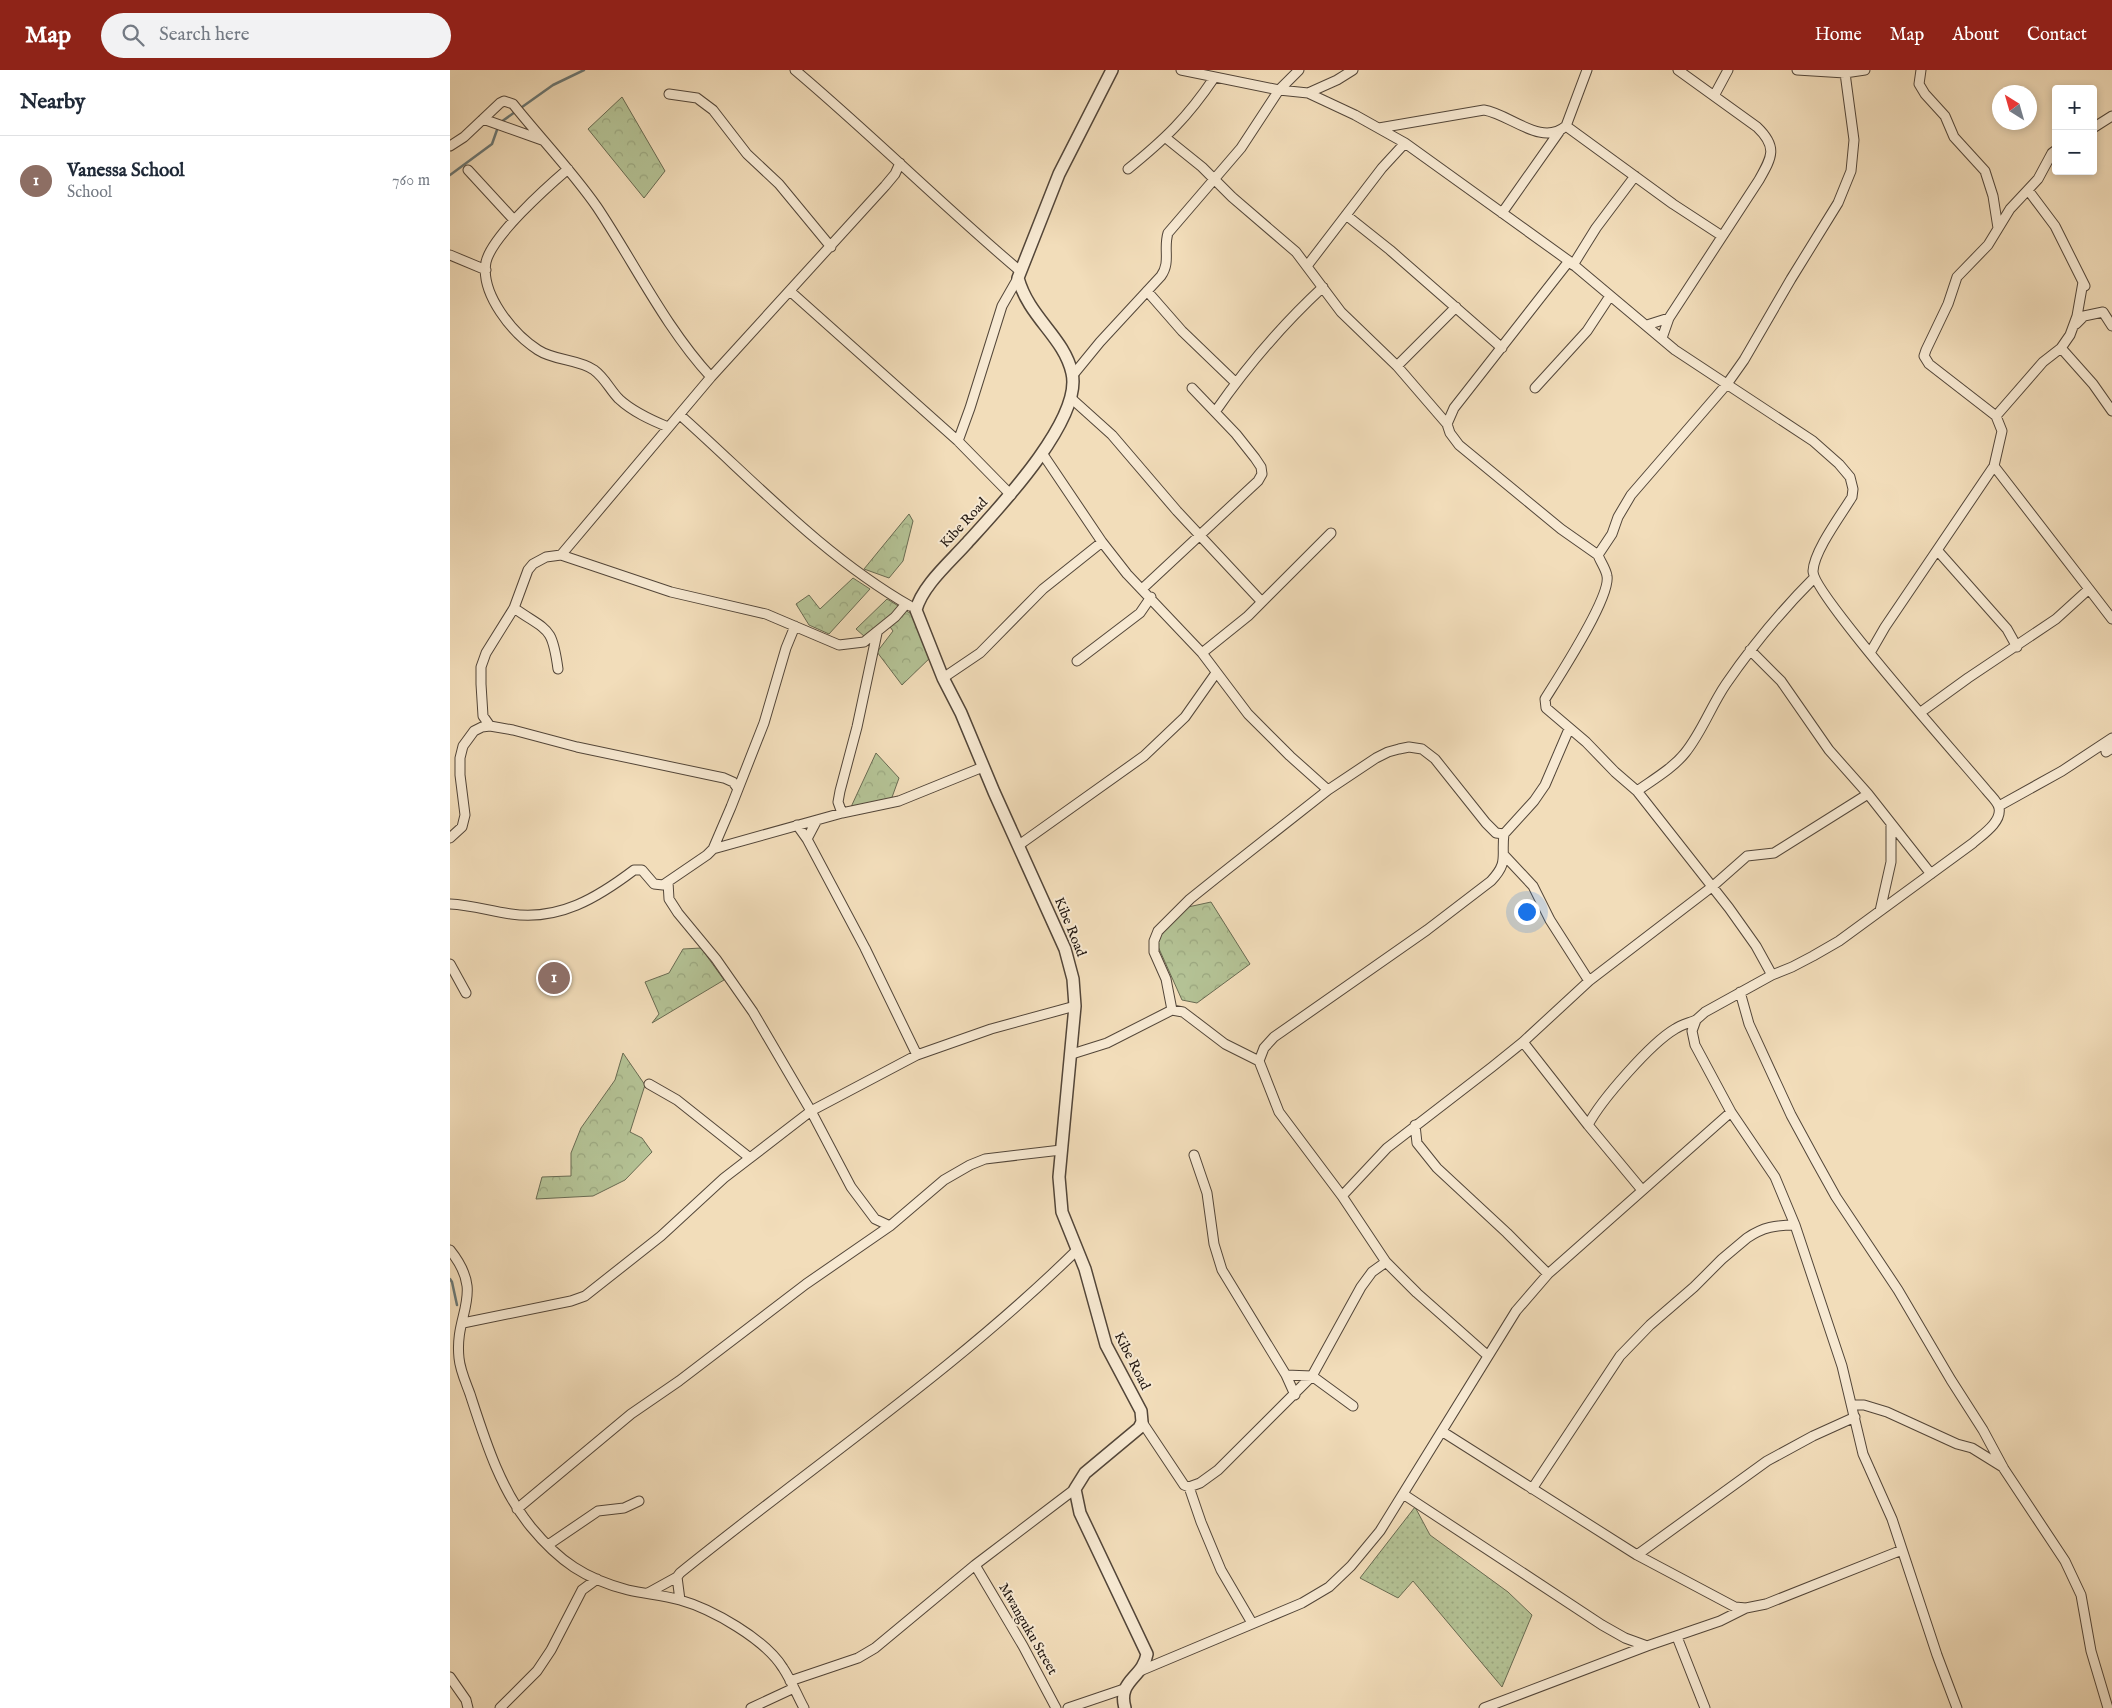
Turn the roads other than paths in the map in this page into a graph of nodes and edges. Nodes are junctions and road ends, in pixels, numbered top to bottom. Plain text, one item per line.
1 (795, 70) edge
2 (1112, 70) edge
3 (1181, 70) edge
4 (1299, 70) edge
5 (1353, 70) edge
6 (1586, 70) edge
7 (1678, 70) edge
8 (1728, 70) edge
9 (1797, 70) edge
10 (1865, 70) edge
11 (1921, 70) edge
12 (1845, 73) junction
13 (1214, 78) junction
14 (1279, 90) junction
15 (1308, 93) junction
16 (669, 94) dead end
17 (1714, 96) junction
18 (2112, 116) edge
19 (483, 119) junction
20 (2097, 125) edge
21 (1379, 128) junction
22 (1562, 129) junction
23 (1166, 138) junction
24 (544, 141) junction
25 (1405, 144) junction
26 (450, 146) edge
27 (2052, 153) edge
28 (900, 163) junction
29 (568, 169) junction
30 (1128, 169) dead end
31 (468, 170) dead end
32 (1635, 176) junction
33 (1214, 179) junction
34 (2028, 190) junction
35 (1502, 213) junction
36 (1346, 215) junction
37 (514, 220) junction
38 (1998, 228) junction
39 (1722, 236) junction
40 (831, 247) junction
41 (450, 255) edge
42 (1571, 263) junction
43 (1307, 266) junction
44 (486, 270) junction
45 (1019, 275) junction
46 (1323, 287) junction
47 (1147, 291) junction
48 (791, 292) junction
49 (1610, 296) junction
50 (1456, 307) junction
51 (1669, 318) junction
52 (1647, 325) junction
53 (2075, 325) junction
54 (2112, 326) edge
55 (1662, 338) junction
56 (1502, 348) junction
57 (2061, 348) junction
58 (1396, 366) junction
59 (1073, 374) junction
60 (711, 377) junction
61 (1236, 383) junction
62 (1728, 384) junction
63 (1192, 388) dead end
64 (1535, 388) dead end
65 (1072, 399) junction
66 (2112, 410) edge
67 (1215, 412) junction
68 (680, 415) junction
69 (1996, 416) junction
70 (1446, 424) junction
71 (668, 427) junction
72 (958, 441) junction
73 (1042, 453) junction
74 (1994, 466) junction
75 (1010, 495) junction
76 (1331, 533) dead end
77 (1199, 534) junction
78 (1102, 542) junction
79 (1937, 550) junction
80 (561, 555) junction
81 (1598, 555) junction
82 (1814, 578) junction
83 (1142, 589) junction
84 (2088, 589) junction
85 (1151, 597) junction
86 (1262, 602) junction
87 (1159, 605) junction
88 (911, 607) junction
89 (514, 608) junction
90 (1140, 613) junction
91 (2112, 619) edge
92 (795, 626) junction
93 (877, 633) junction
94 (2017, 647) junction
95 (1750, 650) junction
96 (1202, 653) junction
97 (1870, 653) junction
98 (1077, 661) dead end
99 (558, 669) dead end
100 (1216, 673) junction
101 (943, 678) junction
102 (1921, 712) junction
103 (490, 726) junction
104 (1569, 728) junction
105 (2112, 738) edge
106 (983, 767) junction
107 (738, 789) junction
108 (1328, 790) junction
109 (1638, 791) junction
110 (1868, 794) junction
111 (1999, 806) junction
112 (842, 813) junction
113 (817, 820) junction
114 (1891, 824) junction
115 (797, 825) junction
116 (722, 828) junction
117 (1504, 834) junction
118 (450, 838) edge
119 (807, 839) junction
120 (732, 843) junction
121 (1019, 845) junction
122 (713, 849) junction
123 (1504, 855) junction
124 (1931, 874) junction
125 (668, 882) junction
126 (1713, 886) junction
127 (450, 904) edge
128 (1880, 911) junction
129 (450, 964) edge
130 (1772, 975) junction
131 (1589, 980) junction
132 (1740, 992) junction
133 (466, 993) dead end
134 (1075, 1006) junction
135 (1172, 1010) junction
136 (1696, 1020) junction
137 (1523, 1042) junction
138 (1072, 1054) junction
139 (918, 1055) junction
140 (1259, 1061) junction
141 (649, 1084) dead end
142 (811, 1111) junction
143 (1731, 1112) junction
144 (1415, 1125) junction
145 (1588, 1125) junction
146 (1061, 1150) junction
147 (1194, 1155) dead end
148 (750, 1158) junction
149 (1642, 1190) junction
150 (1342, 1196) junction
151 (875, 1219) junction
152 (1795, 1225) junction
153 (890, 1226) junction
154 (874, 1237) junction
155 (450, 1250) edge
156 (1077, 1250) junction
157 (1378, 1250) junction
158 (1386, 1262) junction
159 (1372, 1272) junction
160 (1548, 1274) junction
161 (463, 1323) junction
162 (1487, 1355) junction
163 (1286, 1375) junction
164 (1312, 1376) junction
165 (1295, 1395) junction
166 (1853, 1405) junction
167 (1353, 1406) dead end
168 (1855, 1417) junction
169 (1142, 1422) junction
170 (1443, 1432) junction
171 (2004, 1469) junction
172 (1189, 1487) junction
173 (1075, 1489) junction
174 (1532, 1489) junction
175 (1404, 1494) junction
176 (639, 1501) dead end
177 (517, 1509) junction
178 (548, 1545) junction
179 (1902, 1550) junction
180 (1637, 1555) junction
181 (975, 1564) junction
182 (677, 1577) junction
183 (597, 1579) junction
184 (648, 1593) junction
185 (680, 1600) junction
186 (1746, 1608) junction
187 (1252, 1623) junction
188 (1677, 1637) junction
189 (1647, 1646) junction
190 (1140, 1671) junction
191 (450, 1677) edge
192 (792, 1684) junction
193 (1124, 1689) junction
194 (468, 1708) edge
195 (500, 1708) edge
196 (751, 1708) edge
197 (804, 1708) edge
198 (1056, 1708) edge
199 (1068, 1708) edge
200 (1125, 1708) edge
201 (1484, 1708) edge
202 (1705, 1708) edge
203 (1957, 1708) edge
204 (2108, 1708) edge

1 - 28 street
2 - 45 street
3 - 13 street
4 - 14 street
5 - 15 street
6 - 22 street
7 - 17 street
8 - 17 street
9 - 12 street
10 - 12 street
11 - 38 street
12 - 62 street
13 - 14 street
13 - 23 street
14 - 15 street
14 - 33 street
15 - 21 street
16 - 40 street
17 - 39 street
18 - 20 street
19 - 24 street
19 - 24 street
19 - 26 street
21 - 22 street
21 - 25 street
22 - 32 street
22 - 35 street
23 - 30 street
23 - 33 street
24 - 29 street
25 - 35 street
25 - 36 street
27 - 34 street
28 - 40 street
28 - 45 street
29 - 37 street
29 - 60 street
31 - 37 street
32 - 39 street
32 - 42 street
33 - 43 street
33 - 47 street
34 - 38 street
34 - 53 street
35 - 42 street
36 - 43 street
36 - 50 street
37 - 44 street
38 - 69 street
39 - 51 street
40 - 48 street
41 - 44 street
42 - 49 street
42 - 56 street
43 - 46 street
44 - 71 street
45 - 59 street, Kibe Road
45 - 72 street
46 - 58 street
46 - 61 street
47 - 59 street
47 - 61 street
48 - 60 street
48 - 72 street
49 - 52 street
49 - 64 street
50 - 56 street
50 - 58 street
51 - 52 street
51 - 55 street
52 - 55 street
53 - 54 street
53 - 57 street
55 - 62 street
56 - 70 street
57 - 66 street
57 - 69 street
58 - 70 street
59 - 65 street, Kibe Road
60 - 68 street
61 - 67 street
62 - 81 street
62 - 82 street
63 - 67 street
65 - 73 street, Kibe Road
65 - 77 street
67 - 77 street
68 - 71 street
68 - 88 street
69 - 74 street
70 - 81 street
71 - 80 street
72 - 75 street
73 - 75 street, Kibe Road
73 - 78 street
74 - 79 street
74 - 84 street
75 - 88 street, Kibe Road
76 - 86 street
77 - 83 street
77 - 86 street
78 - 83 street
78 - 101 street
79 - 94 street
79 - 97 street
80 - 89 street
80 - 92 street
81 - 104 street
82 - 95 street
82 - 97 street
83 - 85 street
84 - 91 street
84 - 94 street
85 - 87 street
85 - 90 street
86 - 96 street
87 - 90 street
87 - 96 street
88 - 93 street
88 - 101 street, Kibe Road
89 - 99 street
89 - 103 street
90 - 98 street
92 - 93 street
92 - 107 street
93 - 112 street
94 - 102 street
95 - 109 street
95 - 110 street
96 - 100 street
97 - 102 street
100 - 108 street
100 - 121 street
101 - 106 street, Kibe Road
102 - 111 street
103 - 107 street
103 - 118 street
104 - 109 street
104 - 117 street
105 - 111 street
106 - 112 street
106 - 121 street, Kibe Road
107 - 116 street
108 - 117 street
108 - 135 street
109 - 126 street
110 - 114 street
110 - 126 street
111 - 124 street
112 - 113 street
113 - 115 street
113 - 119 street
114 - 124 street
114 - 128 street
115 - 119 street
115 - 120 street
116 - 120 street
116 - 122 street
117 - 123 street
119 - 139 street
120 - 122 street
121 - 134 street, Kibe Road
122 - 125 street
123 - 131 street
123 - 140 street
124 - 128 street
125 - 127 street
125 - 142 street
126 - 130 street
126 - 131 street
128 - 130 street
129 - 133 street
130 - 132 street
131 - 137 street
132 - 136 street
132 - 171 street
134 - 138 street, Kibe Road
134 - 139 street
135 - 138 street
135 - 140 street
136 - 143 street
136 - 145 street
137 - 144 street
137 - 145 street
138 - 146 street, Kibe Road
139 - 142 street
140 - 150 street
141 - 148 street
142 - 148 street
142 - 151 street
143 - 149 street
143 - 152 street
144 - 150 street
144 - 160 street
145 - 149 street
146 - 153 street
146 - 156 street, Kibe Road
147 - 163 street
148 - 161 street
149 - 160 street
150 - 157 street
151 - 153 street
151 - 154 street
152 - 166 street
152 - 174 street
153 - 154 street
154 - 177 street
155 - 161 street
156 - 169 street, Kibe Road
156 - 182 street
157 - 158 street
157 - 159 street
158 - 159 street
158 - 162 street
159 - 164 street
160 - 162 street
161 - 177 street
162 - 170 street
163 - 164 street
163 - 165 street
164 - 165 street
164 - 167 street
165 - 172 street
166 - 168 street
166 - 171 street
168 - 179 street
168 - 180 street
169 - 172 street
169 - 173 street
170 - 174 street
170 - 175 street
171 - 204 street
172 - 187 street
173 - 181 street
173 - 190 street
174 - 180 street
175 - 187 street
175 - 189 street
176 - 178 street
177 - 178 street
178 - 183 street
179 - 186 street
179 - 203 street
180 - 186 street
181 - 192 street
181 - 198 street, Mwanguku Street
182 - 184 street
182 - 185 street
183 - 184 street
183 - 195 street
184 - 185 street
185 - 192 street
186 - 188 street
187 - 190 street
188 - 189 street
188 - 202 street
189 - 201 street
190 - 193 street
191 - 194 street
192 - 196 street
192 - 197 street
193 - 199 street
193 - 200 street

